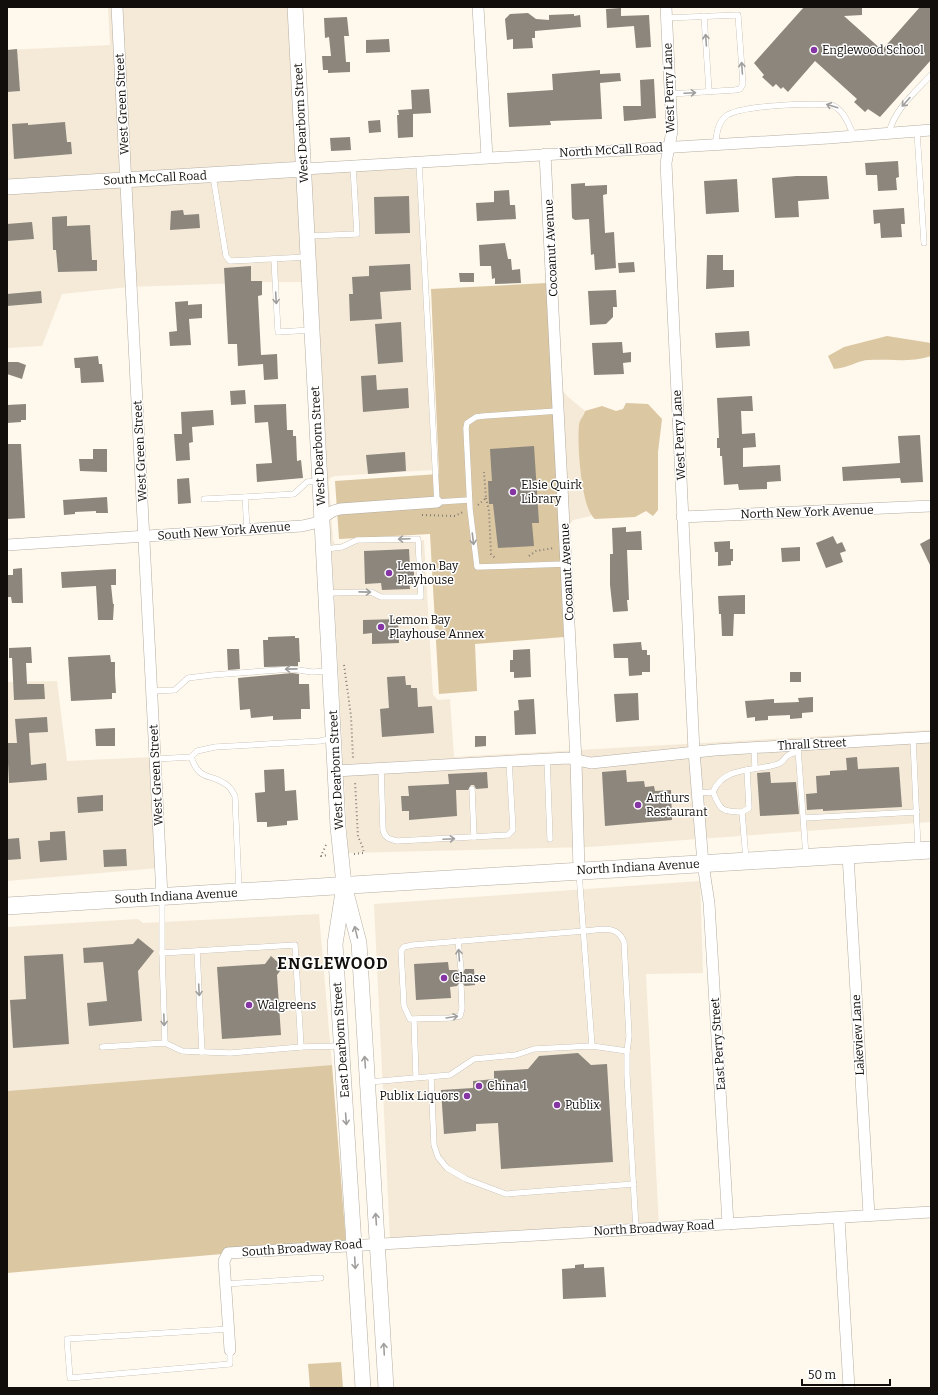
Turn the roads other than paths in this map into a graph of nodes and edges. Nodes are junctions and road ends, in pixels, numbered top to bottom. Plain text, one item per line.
1 (117, 7) edge
2 (295, 7) edge
3 (478, 7) edge
4 (666, 7) edge
5 (704, 16) junction
6 (666, 18) junction
7 (931, 75) edge
8 (709, 91) junction
9 (670, 94) junction
10 (931, 130) edge
11 (917, 131) junction
12 (889, 133) junction
13 (854, 136) junction
14 (715, 145) junction
15 (669, 147) junction
16 (546, 154) junction
17 (487, 157) junction
18 (419, 162) junction
19 (353, 166) junction
20 (304, 170) junction
21 (213, 175) junction
22 (126, 179) junction
23 (7, 187) edge
24 (307, 236) junction
25 (924, 242) dead end
26 (308, 257) junction
27 (274, 259) junction
28 (312, 330) junction
29 (558, 411) junction
30 (320, 481) junction
31 (246, 497) junction
32 (204, 499) dead end
33 (469, 500) junction
34 (437, 502) junction
35 (931, 506) edge
36 (682, 517) junction
37 (322, 518) junction
38 (247, 529) junction
39 (144, 537) junction
40 (7, 545) edge
41 (323, 549) junction
42 (566, 564) junction
43 (326, 594) junction
44 (330, 670) junction
45 (152, 691) junction
46 (931, 737) edge
47 (334, 738) junction
48 (913, 738) junction
49 (754, 747) junction
50 (798, 748) junction
51 (694, 751) junction
52 (192, 757) junction
53 (547, 759) junction
54 (156, 760) junction
55 (509, 761) junction
56 (576, 761) junction
57 (381, 768) junction
58 (755, 768) junction
59 (747, 770) junction
60 (335, 771) junction
61 (472, 789) dead end
62 (714, 792) junction
63 (698, 793) junction
64 (742, 812) junction
65 (916, 812) junction
66 (804, 818) junction
67 (474, 837) junction
68 (550, 839) dead end
69 (925, 851) edge
70 (848, 855) junction
71 (806, 858) junction
72 (746, 862) junction
73 (703, 864) junction
74 (579, 870) junction
75 (344, 886) junction
76 (239, 892) junction
77 (162, 896) junction
78 (7, 906) edge
79 (584, 931) junction
80 (458, 941) junction
81 (197, 951) junction
82 (162, 953) junction
83 (460, 969) dead end
84 (462, 986) dead end
85 (414, 1020) junction
86 (165, 1043) junction
87 (342, 1046) junction
88 (592, 1046) junction
89 (102, 1047) dead end
90 (301, 1047) junction
91 (627, 1051) junction
92 (202, 1052) junction
93 (416, 1077) junction
94 (431, 1077) junction
95 (367, 1082) junction
96 (634, 1184) junction
97 (931, 1212) edge
98 (869, 1215) junction
99 (839, 1218) junction
100 (728, 1224) junction
101 (636, 1229) junction
102 (378, 1243) junction
103 (354, 1244) junction
104 (321, 1278) dead end
105 (226, 1284) junction
106 (228, 1329) junction
107 (230, 1350) joint
108 (363, 1388) edge
109 (386, 1388) edge
110 (849, 1388) edge

1 - 22 street, West Green Street
2 - 20 street, West Dearborn Street
3 - 17 street
4 - 6 street, West Perry Lane
5 - 6 lane
8 -> 5 lane
8 -> 5 lane
6 - 9 street, West Perry Lane
7 -> 12 lane
9 -> 8 lane
9 - 15 street, West Perry Lane
10 - 11 street, North McCall Road
11 - 12 street, North McCall Road
11 - 25 lane
12 - 13 street, North McCall Road
13 - 14 street, North McCall Road
13 -> 14 lane
14 - 15 street, North McCall Road
15 - 16 street, North McCall Road
15 - 36 street, West Perry Lane
16 - 17 street, North McCall Road
16 - 29 street, Cocoanut Avenue
17 - 18 street, North McCall Road
18 - 19 street, North McCall Road
18 - 34 lane
19 - 20 street, North McCall Road
19 - 24 lane
20 - 21 street, South McCall Road
20 - 24 street, West Dearborn Street
21 - 22 street, South McCall Road
21 - 27 lane
22 - 23 street, South McCall Road
22 - 39 street, West Green Street
24 - 26 street, West Dearborn Street
26 - 27 lane
26 - 28 street, West Dearborn Street
27 -> 28 lane
28 - 30 street, West Dearborn Street
29 - 33 lane
29 - 42 street, Cocoanut Avenue
30 - 31 lane
30 - 37 street, West Dearborn Street
31 - 32 lane
31 - 38 lane
33 - 34 lane
33 -> 42 lane
34 - 37 street, South New York Avenue
35 - 36 street, North New York Avenue
36 - 51 street, West Perry Lane
37 - 38 street, South New York Avenue
37 - 41 street, West Dearborn Street
38 - 39 street, South New York Avenue
39 - 40 street, South New York Avenue
39 - 45 street, West Green Street
41 - 43 street, West Dearborn Street
43 -> 41 lane
42 - 56 street, Cocoanut Avenue
43 - 44 street, West Dearborn Street
44 -> 45 lane
44 - 47 street, West Dearborn Street
45 - 54 street, West Green Street
46 - 48 street, Thrall Street
47 - 52 lane
47 - 60 street, West Dearborn Street
48 - 50 street, Thrall Street
48 - 65 lane
49 - 50 street, Thrall Street
49 - 51 street, Thrall Street
49 - 58 lane
50 - 58 lane
50 - 66 lane
51 - 56 street, Thrall Street
51 - 63 street, West Perry Lane
52 - 54 lane
52 - 76 lane
53 - 55 street, Thrall Street
53 - 56 street, Thrall Street
53 - 68 lane
54 - 77 street, West Green Street
55 - 57 street, Thrall Street
55 - 67 lane
56 - 74 street, Cocoanut Avenue
57 - 60 street, Thrall Street
57 -> 67 lane
58 - 59 lane
59 - 62 lane
59 - 64 lane
60 - 75 street, West Dearborn Street
61 - 67 lane
62 - 63 lane
62 - 64 lane
63 - 73 street, West Perry Lane
64 - 72 lane
65 - 66 lane
65 - 69 lane
66 - 71 lane
69 - 70 main road, North Indiana Avenue
70 - 71 main road, North Indiana Avenue
70 - 98 street, Lakeview Lane
71 - 72 main road, North Indiana Avenue
72 - 73 main road, North Indiana Avenue
73 - 74 main road, North Indiana Avenue
73 - 100 street, East Perry Street
74 - 75 main road, North Indiana Avenue
74 - 79 lane
75 - 76 main road, South Indiana Avenue
75 - 87 street, East Dearborn Street
95 -> 75 street, East Dearborn Street
76 - 77 main road, South Indiana Avenue
77 - 78 main road, South Indiana Avenue
77 - 82 lane
79 - 80 lane
79 - 88 lane
79 - 91 lane
83 -> 80 lane
80 - 85 lane
81 - 82 lane
81 - 90 lane
81 -> 92 lane
82 -> 86 lane
85 -> 84 lane
85 - 93 lane
86 - 89 lane
86 - 92 lane
87 - 90 lane
87 -> 103 street, East Dearborn Street
88 - 91 lane
88 - 94 lane
90 - 92 lane
91 - 96 lane
93 - 94 lane
93 - 95 lane
94 - 96 lane
102 -> 95 street, East Dearborn Street
96 - 101 lane
97 - 98 street, North Broadway Road
98 - 99 street, North Broadway Road
99 - 100 street, North Broadway Road
99 - 110 street
100 - 101 street, North Broadway Road
101 - 102 street, North Broadway Road
102 - 103 street, South Broadway Road
109 -> 102 street, East Dearborn Street
103 - 105 street, South Broadway Road
103 -> 108 street, East Dearborn Street
104 - 105 lane
105 - 106 street, South Broadway Road
106 - 107 street, South Broadway Road
106 - 107 lane

